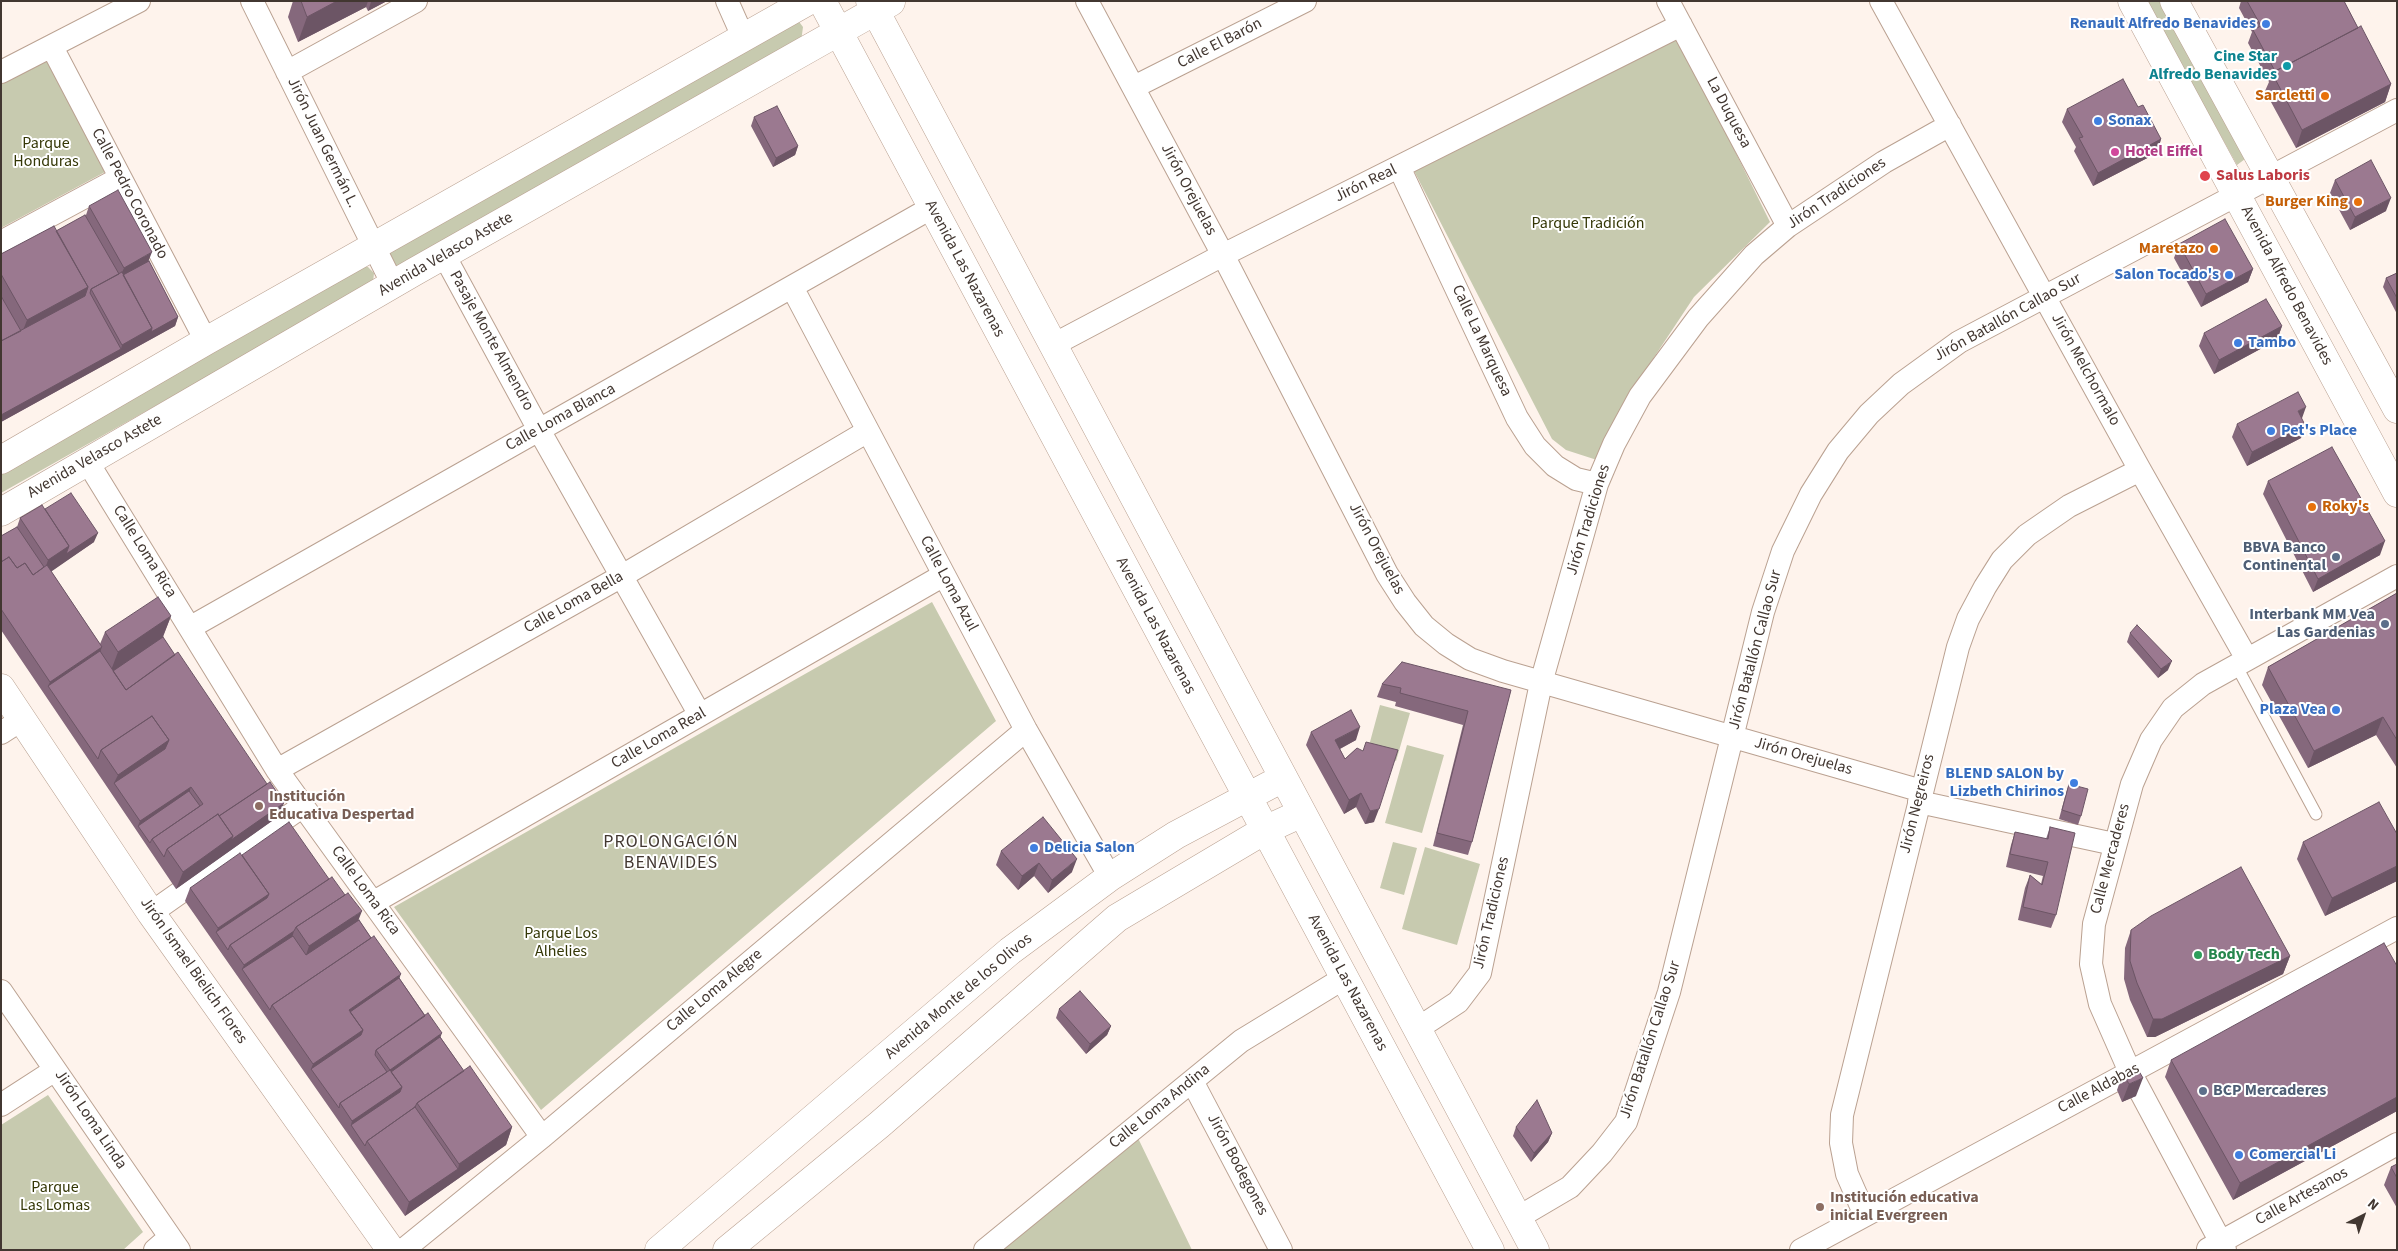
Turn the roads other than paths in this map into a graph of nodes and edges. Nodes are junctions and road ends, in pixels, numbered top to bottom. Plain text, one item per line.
1 (139, 1) edge
2 (252, 1) edge
3 (416, 1) edge
4 (727, 1) edge
5 (808, 1) edge
6 (822, 1) edge
7 (1087, 1) edge
8 (1305, 1) edge
9 (1668, 1) edge
10 (1881, 1) edge
11 (2132, 1) edge
12 (2178, 2) edge
13 (879, 4) edge
14 (1681, 26) junction
15 (838, 32) junction
16 (743, 37) junction
17 (52, 47) junction
18 (1, 72) edge
19 (286, 72) junction
20 (1134, 87) junction
21 (2397, 110) edge
22 (1950, 126) junction
23 (1399, 167) junction
24 (2271, 177) junction
25 (120, 178) junction
26 (2238, 195) junction
27 (931, 208) junction
28 (1788, 226) junction
29 (1, 242) edge
30 (373, 248) junction
31 (444, 255) junction
32 (1223, 255) junction
33 (393, 285) junction
34 (792, 287) junction
35 (2045, 298) junction
36 (206, 341) junction
37 (1053, 345) junction
38 (2397, 409) edge
39 (539, 430) junction
40 (868, 431) junction
41 (1, 460) edge
42 (87, 462) junction
43 (2140, 470) junction
44 (1597, 484) junction
45 (2397, 493) edge
46 (1, 512) edge
47 (944, 575) junction
48 (622, 576) junction
49 (2397, 576) edge
50 (191, 627) junction
51 (2241, 662) junction
52 (1541, 683) junction
53 (1, 688) edge
54 (700, 715) junction
55 (11, 727) edge
56 (1026, 730) junction
57 (1733, 737) junction
58 (277, 770) junction
59 (1283, 778) junction
60 (1246, 796) junction
61 (1920, 796) junction
62 (303, 806) junction
63 (1302, 813) junction
64 (2316, 814) dead end
65 (1265, 830) junction
66 (2114, 844) junction
67 (1110, 877) junction
68 (374, 902) junction
69 (151, 913) junction
70 (2397, 928) edge
71 (1344, 978) junction
72 (1, 990) edge
73 (1417, 1029) junction
74 (55, 1070) junction
75 (2130, 1072) junction
76 (1192, 1081) junction
77 (1, 1105) edge
78 (542, 1137) junction
79 (2397, 1144) edge
80 (1866, 1215) junction
81 (1519, 1217) junction
82 (168, 1245) edge
83 (2218, 1247) edge
84 (391, 1250) edge
85 (403, 1250) edge
86 (659, 1250) edge
87 (727, 1250) edge
88 (985, 1250) edge
89 (1281, 1250) edge
90 (1490, 1250) edge
91 (1535, 1250) edge
92 (1801, 1250) edge

1 - 17 street
2 - 19 street, Jirón Juan Germán L.
3 - 19 street
4 - 16 street
5 - 16 street
6 - 15 street, Avenida Las Nazarenas
7 - 20 street, Jirón Orejuelas
8 - 20 street, Calle El Barón
9 - 14 street, La Duquesa
10 - 22 street, Jirón Melchormalo
11 - 26 street, Avenida Alfredo Benavides
12 - 24 street
13 - 15 street, Avenida Velasco Astete
13 - 37 street
14 - 23 street, Jirón Real
14 - 28 street, La Duquesa
15 - 27 street, Avenida Las Nazarenas
15 - 31 street, Avenida Velasco Astete
16 - 30 street
17 - 18 street
17 - 25 street, Calle Pedro Coronado
19 - 30 street, Jirón Juan Germán L.
20 - 32 street, Jirón Orejuelas
21 - 24 street, Jirón Batallón Callao Sur
22 - 28 street, Jirón Tradiciones
22 - 35 street, Jirón Melchormalo
23 - 32 street, Jirón Real
23 - 44 street, Calle La Marquesa
24 - 26 street, Jirón Batallón Callao Sur
24 - 38 street
25 - 29 street
25 - 36 street, Calle Pedro Coronado
26 - 35 street, Jirón Batallón Callao Sur
26 - 45 street, Avenida Alfredo Benavides
27 - 34 street, Calle Loma Blanca
27 - 60 street, Avenida Las Nazarenas
28 - 44 street, Jirón Tradiciones
30 - 33 street, Jirón Juan Germán L.
30 - 36 street
31 - 33 street, Avenida Velasco Astete
31 - 39 street, Pasaje Monte Almendro
32 - 37 street, Jirón Real
32 - 52 street, Jirón Orejuelas
33 - 42 street, Avenida Velasco Astete
34 - 39 street, Calle Loma Blanca
34 - 40 street, Calle Loma Azul
35 - 43 street, Jirón Melchormalo
35 - 57 street, Jirón Batallón Callao Sur
36 - 41 street
37 - 59 street
39 - 48 street, Pasaje Monte Almendro
39 - 50 street, Calle Loma Blanca
40 - 47 street, Calle Loma Azul
40 - 48 street, Calle Loma Bella
42 - 46 street, Avenida Velasco Astete
42 - 50 street, Calle Loma Rica
43 - 51 street, Jirón Melchormalo
43 - 61 street, Jirón Negreiros
44 - 52 street, Jirón Tradiciones
47 - 54 street, Calle Loma Real
47 - 56 street, Calle Loma Azul
48 - 54 street, Pasaje Monte Almendro
48 - 58 street, Calle Loma Bella
49 - 51 street, Calle Mercaderes
50 - 58 street, Calle Loma Rica
51 - 64 lane
51 - 66 street, Calle Mercaderes
52 - 57 street, Jirón Orejuelas
52 - 73 street, Jirón Tradiciones
53 - 55 street, Jirón Ismael Bielich Flores
54 - 68 street, Calle Loma Real
55 - 69 street, Jirón Ismael Bielich Flores
56 - 67 street, Calle Loma Azul
56 - 78 street, Calle Loma Alegre
57 - 61 street, Jirón Orejuelas
57 - 81 street, Jirón Batallón Callao Sur
58 - 62 street, Calle Loma Rica
59 - 60 street, Avenida Monte de los Olivos
59 - 63 street
60 - 65 street, Avenida Las Nazarenas
60 - 67 street, Avenida Monte de los Olivos
61 - 66 street, Jirón Orejuelas
61 - 80 street, Jirón Negreiros
62 - 68 street, Calle Loma Rica
62 - 69 street
63 - 65 street
63 - 73 street
65 - 71 street, Avenida Las Nazarenas
65 - 87 street
66 - 75 street, Calle Mercaderes
67 - 86 street, Avenida Monte de los Olivos
68 - 78 street, Calle Loma Rica
69 - 84 street, Jirón Ismael Bielich Flores
70 - 75 street, Calle Aldabas
71 - 76 street, Calle Loma Andina
71 - 90 street, Avenida Las Nazarenas
72 - 74 street, Jirón Loma Linda
73 - 81 street
74 - 77 street
74 - 82 street, Jirón Loma Linda
75 - 80 street, Calle Aldabas
75 - 83 street, Calle Mercaderes
76 - 88 street, Calle Loma Andina
76 - 89 street, Jirón Bodegones
78 - 85 street, Calle Loma Alegre
79 - 83 street, Calle Artesanos
80 - 92 street, Calle Aldabas
81 - 91 street

